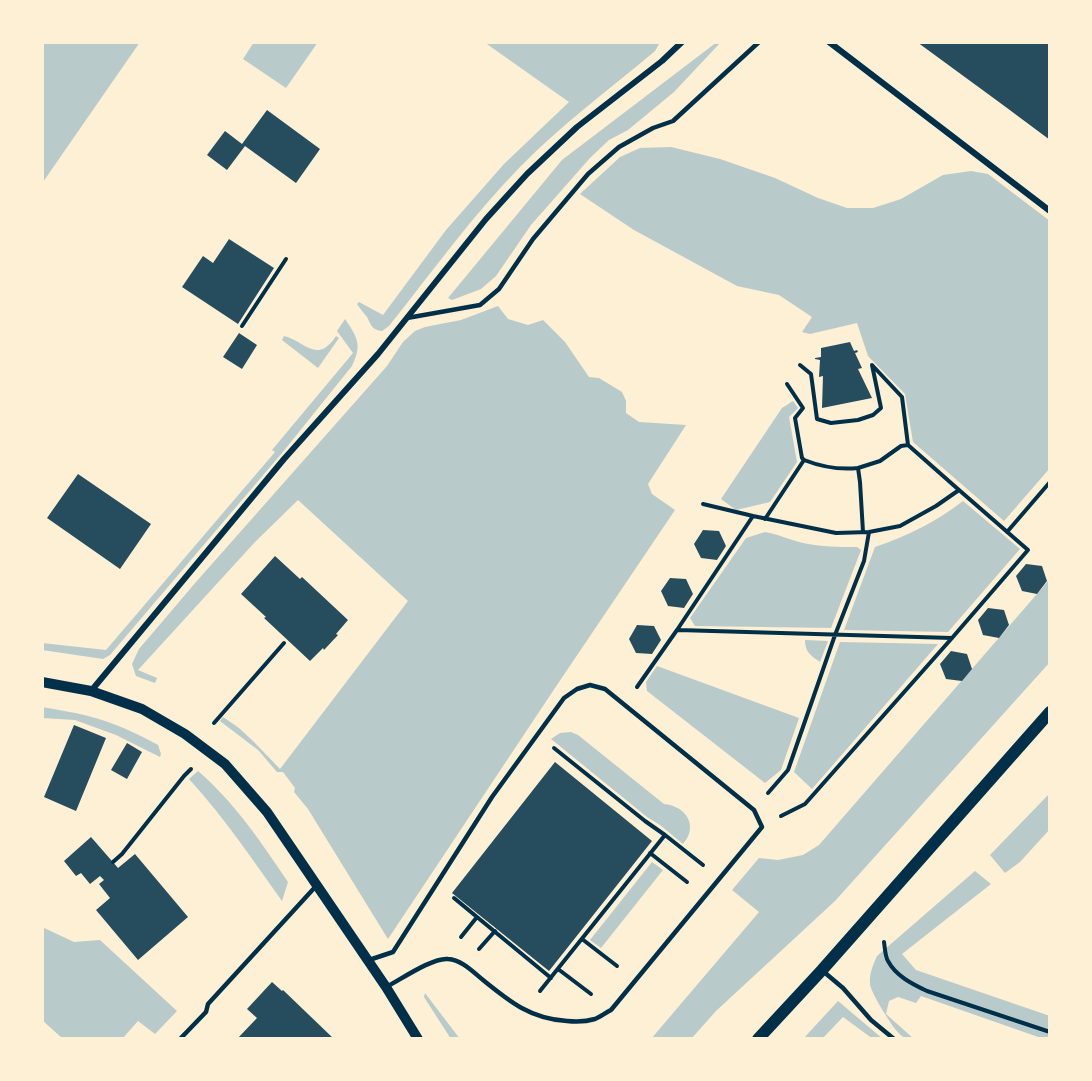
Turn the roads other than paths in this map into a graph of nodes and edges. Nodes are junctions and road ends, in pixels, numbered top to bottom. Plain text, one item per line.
1 (682, 42) edge
2 (759, 42) edge
3 (829, 42) edge
4 (1050, 211) edge
5 (407, 318) junction
6 (42, 682) edge
7 (91, 691) junction
8 (1050, 712) edge
9 (317, 885) junction
10 (368, 961) junction
11 (822, 970) junction
12 (386, 987) junction
13 (180, 1039) edge
14 (418, 1039) edge
15 (758, 1039) edge
16 (894, 1039) edge

1 - 5 street
2 - 5 lane
3 - 4 street
5 - 7 street
6 - 7 street
7 - 9 street
8 - 11 main road
9 - 10 street
9 - 13 lane
10 - 12 street
10 - 12 lane
11 - 15 main road
11 - 16 lane
12 - 14 street

